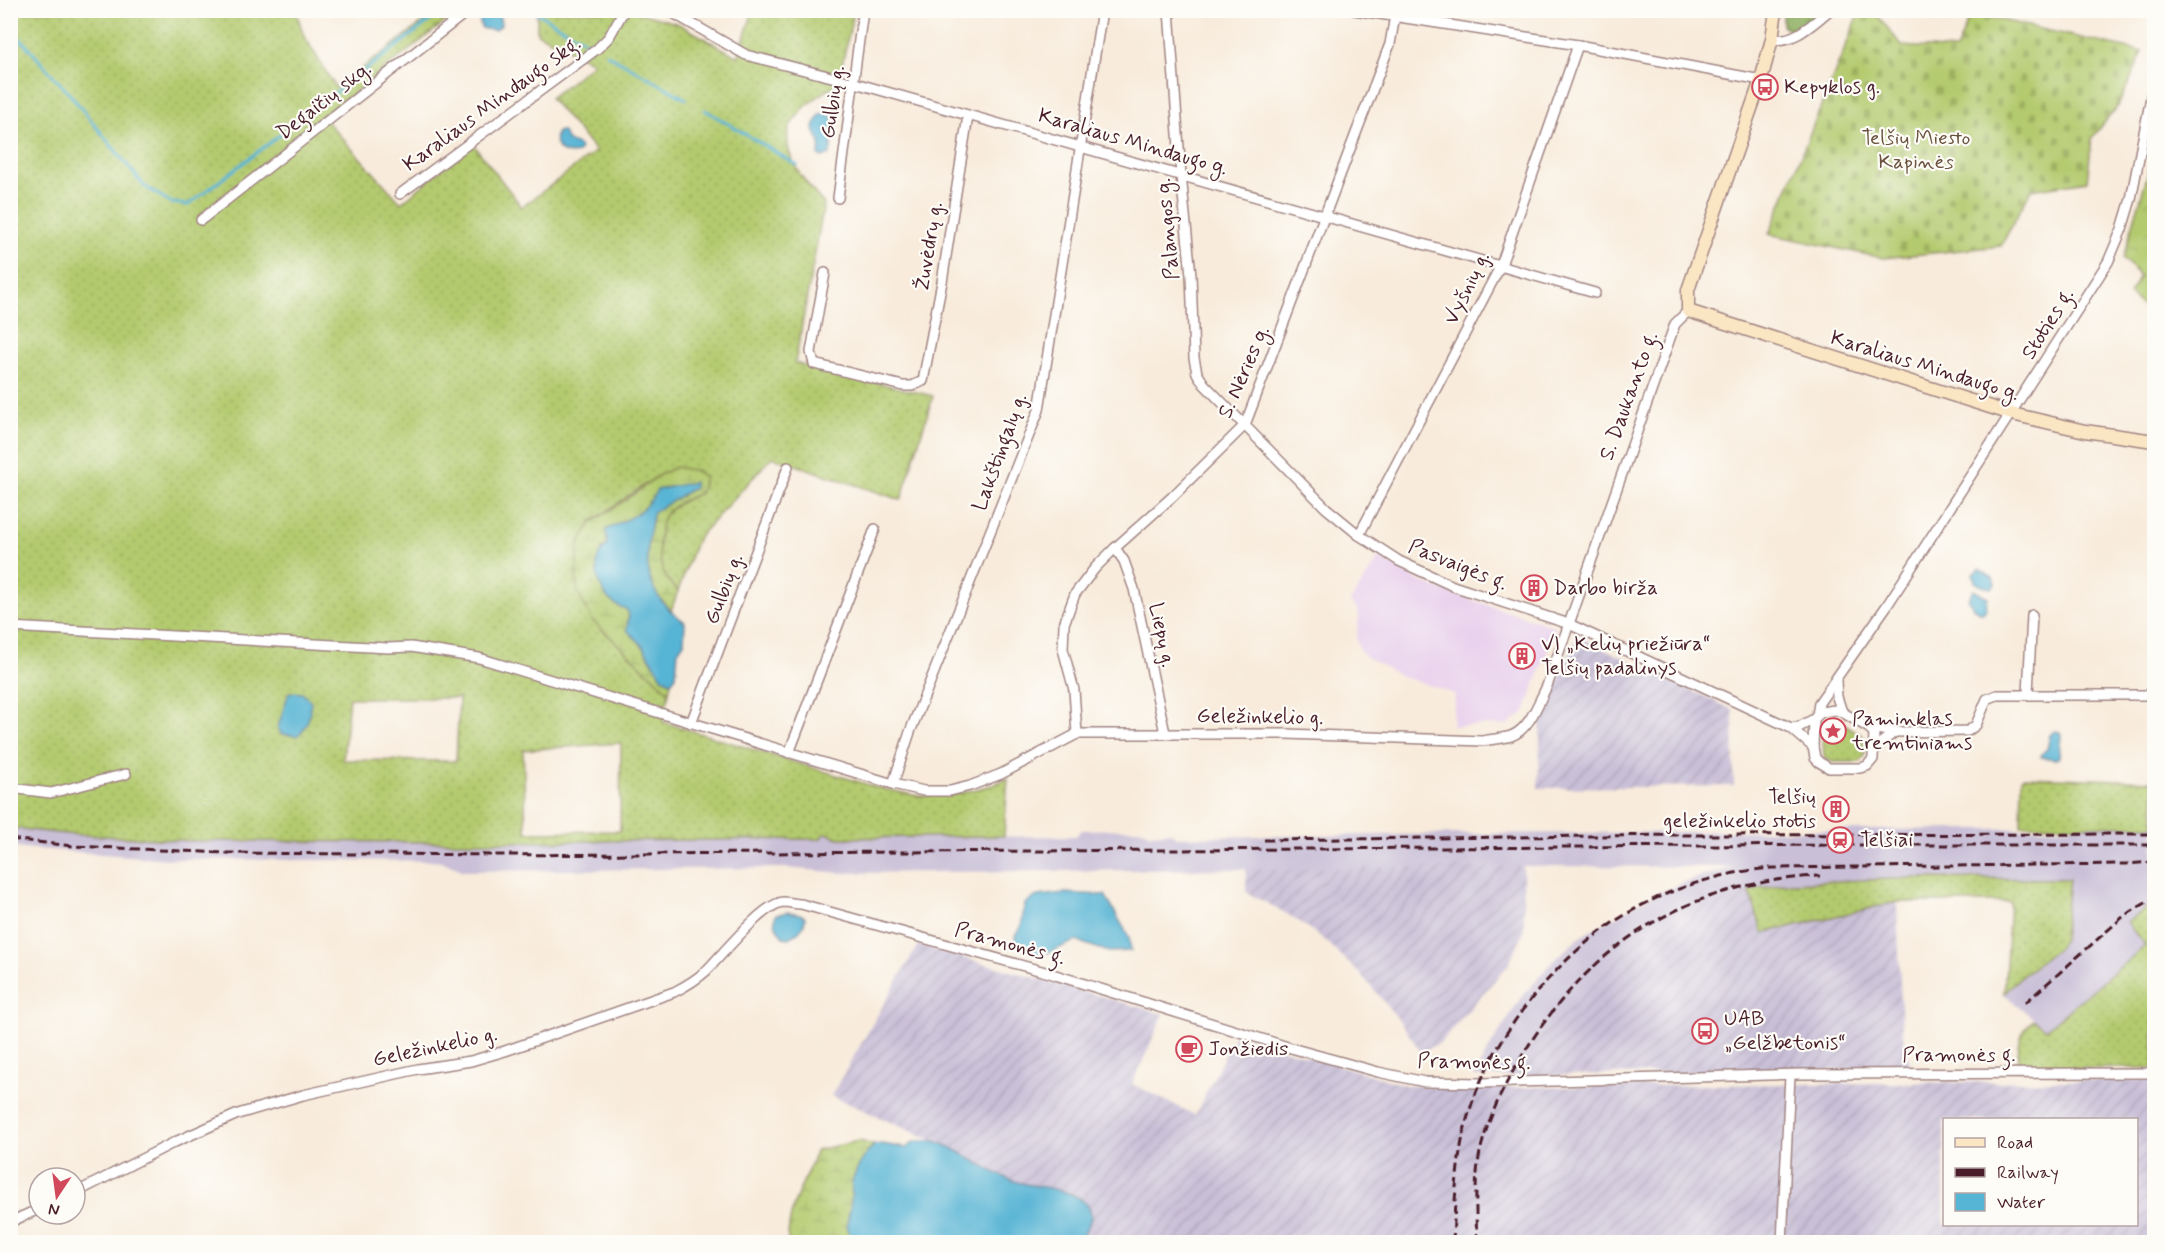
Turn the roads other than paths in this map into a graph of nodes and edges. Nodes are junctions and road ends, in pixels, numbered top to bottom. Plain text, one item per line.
1 (469, 10) edge
2 (624, 10) edge
3 (668, 10) edge
4 (863, 10) edge
5 (1102, 10) edge
6 (1169, 10) edge
7 (1354, 10) edge
8 (1776, 10) edge
9 (1830, 10) edge
10 (1396, 14) edge
11 (1772, 39) junction
12 (1578, 45) junction
13 (1761, 80) junction
14 (2154, 82) edge
15 (855, 83) junction
16 (968, 116) junction
17 (1081, 147) junction
18 (1181, 175) junction
19 (399, 194) dead end
20 (838, 198) dead end
21 (1325, 215) junction
22 (201, 220) dead end
23 (1501, 265) junction
24 (825, 273) dead end
25 (1595, 293) dead end
26 (1688, 311) junction
27 (2012, 414) junction
28 (1245, 425) junction
29 (2154, 441) edge
30 (788, 467) dead end
31 (875, 529) dead end
32 (1359, 536) junction
33 (1115, 548) junction
34 (2032, 615) dead end
35 (1569, 624) junction
36 (10, 627) edge
37 (1836, 681) junction
38 (2028, 693) junction
39 (2154, 695) edge
40 (1842, 712) junction
41 (1816, 717) junction
42 (691, 723) junction
43 (1791, 728) junction
44 (1869, 728) junction
45 (1895, 732) junction
46 (1165, 733) junction
47 (1077, 734) junction
48 (1813, 747) junction
49 (1874, 752) junction
50 (789, 753) junction
51 (126, 774) dead end
52 (893, 784) junction
53 (10, 788) edge
54 (782, 902) joint
55 (2154, 1073) edge
56 (1790, 1075) junction
57 (87, 1187) edge
58 (27, 1214) edge
59 (10, 1222) edge
60 (1782, 1242) edge

1 - 22 street, Degaičių skg.
2 - 19 street, Karaliaus Mindaugo skg.
3 - 15 street, Karaliaus Mindaugo g.
4 - 15 street, Gulbių g.
5 - 17 street, Lakštingalų g.
6 - 18 street, Palangos g.
7 - 10 street
8 - 11 main road, S. Daukanto g.
9 - 11 street
10 - 12 street
10 - 21 street, S. Nėries g.
11 - 13 main road, S. Daukanto g.
12 - 13 street
12 - 23 street, Vyšnių g.
13 - 26 main road, S. Daukanto g.
14 - 27 street, Stoties g.
15 - 16 street, Karaliaus Mindaugo g.
15 - 20 street, Gulbių g.
16 - 17 street, Karaliaus Mindaugo g.
16 - 24 street, Žuvėdrų g.
17 - 18 street, Karaliaus Mindaugo g.
17 - 52 street, Lakštingalų g.
18 - 21 street, Karaliaus Mindaugo g.
18 - 28 street, Palangos g.
21 - 23 street, Karaliaus Mindaugo g.
21 - 28 street, S. Nėries g.
23 - 25 street, Karaliaus Mindaugo g.
23 - 32 street, Vyšnių g.
26 - 27 main road, Karaliaus Mindaugo g.
26 - 35 street, S. Daukanto g.
27 - 29 main road, Karaliaus Mindaugo g.
27 - 37 street, Stoties g.
28 - 32 street, Pasvaigės g.
28 - 33 street, S. Nėries g.
30 - 42 street, Gulbių g.
31 - 50 street
32 - 35 street, Pasvaigės g.
33 - 46 street, Liepų g.
33 - 47 street, S. Nėries g.
34 - 38 street
35 - 43 street, Pasvaigės g.
35 - 46 street, Geležinkelio g.
36 - 42 street, Geležinkelio g.
37 - 40 street
37 - 41 street, Stoties g.
38 - 39 street
38 - 45 street
40 - 41 street
40 - 44 street
41 - 43 street
41 - 48 street
42 - 50 street, Geležinkelio g.
43 - 48 street, Pasvaigės g.
44 - 45 street
44 - 49 street
45 - 49 street
46 - 47 street, Geležinkelio g.
47 - 52 street, Geležinkelio g.
48 - 49 street
50 - 52 street, Geležinkelio g.
51 - 53 street
54 - 56 street, Pramonės g.
54 - 57 street, Geležinkelio g.
55 - 56 street, Pramonės g.
56 - 60 street
58 - 59 street

